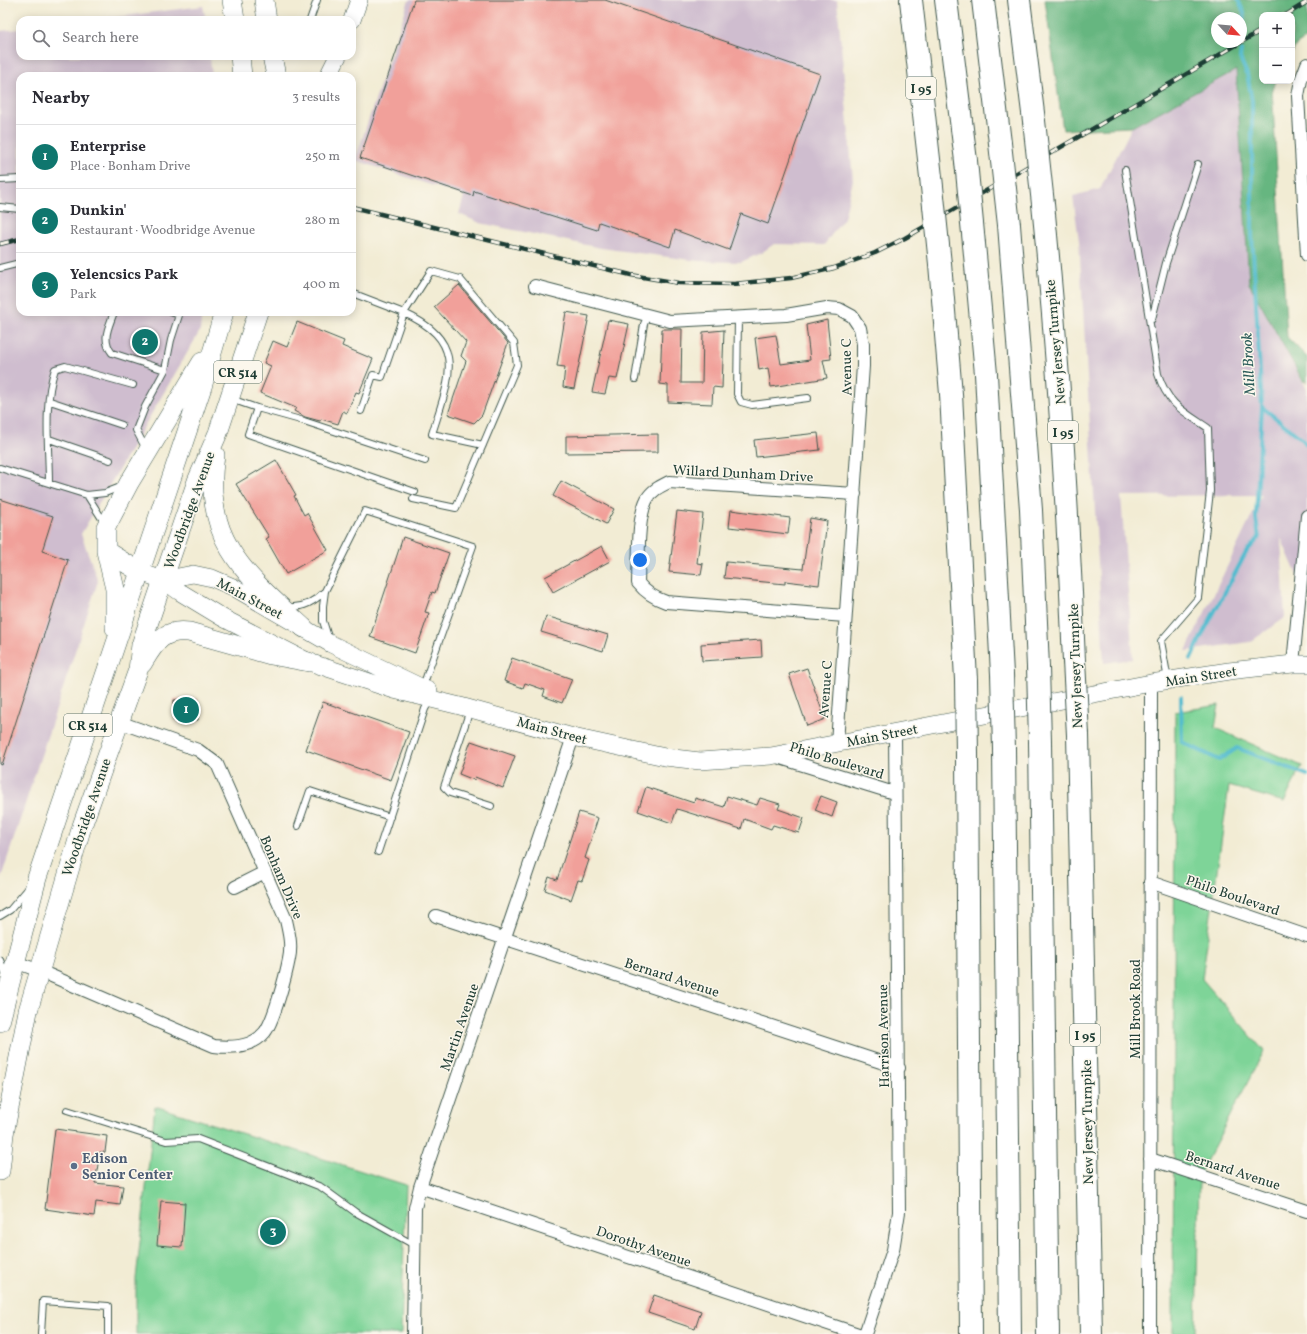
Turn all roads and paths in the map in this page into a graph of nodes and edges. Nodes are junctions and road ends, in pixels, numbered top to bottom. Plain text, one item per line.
1 (232, 0) edge
2 (264, 0) edge
3 (317, 0) edge
4 (359, 0) edge
5 (910, 0) edge
6 (946, 0) edge
7 (983, 0) edge
8 (1019, 0) edge
9 (234, 16) edge
10 (266, 16) edge
11 (311, 16) edge
12 (353, 16) edge
13 (240, 60) edge
14 (273, 60) edge
15 (335, 60) edge
16 (1307, 64) edge
17 (242, 72) edge
18 (275, 72) edge
19 (330, 72) edge
20 (1198, 164) dead end
21 (1125, 170) dead end
22 (0, 180) edge
23 (16, 180) edge
24 (0, 207) edge
25 (16, 209) edge
26 (1307, 255) edge
27 (16, 264) edge
28 (0, 268) edge
29 (535, 286) dead end
30 (356, 294) edge
31 (404, 312) junction
32 (648, 315) junction
33 (112, 316) edge
34 (179, 316) edge
35 (257, 316) edge
36 (738, 317) junction
37 (222, 319) edge
38 (1151, 322) junction
39 (165, 370) junction
40 (635, 379) dead end
41 (133, 385) dead end
42 (229, 398) junction
43 (808, 398) dead end
44 (50, 401) junction
45 (257, 408) junction
46 (361, 411) dead end
47 (122, 425) dead end
48 (218, 433) junction
49 (49, 439) junction
50 (483, 445) junction
51 (148, 453) junction
52 (110, 460) dead end
53 (425, 461) dead end
54 (0, 468) edge
55 (49, 483) junction
56 (129, 483) junction
57 (415, 492) dead end
58 (855, 494) junction
59 (86, 495) junction
60 (413, 499) dead end
61 (1307, 516) edge
62 (106, 527) junction
63 (106, 551) junction
64 (140, 572) junction
65 (163, 580) junction
66 (325, 591) junction
67 (279, 605) junction
68 (845, 616) junction
69 (304, 628) junction
70 (331, 644) junction
71 (114, 646) junction
72 (309, 662) junction
73 (1300, 664) edge
74 (138, 670) junction
75 (1160, 682) junction
76 (427, 693) junction
77 (465, 707) junction
78 (119, 722) junction
79 (895, 732) junction
80 (573, 736) junction
81 (836, 743) junction
82 (771, 756) junction
83 (894, 793) junction
84 (491, 806) dead end
85 (390, 816) junction
86 (298, 826) dead end
87 (378, 852) dead end
88 (265, 872) junction
89 (37, 878) junction
90 (1150, 882) junction
91 (235, 888) dead end
92 (0, 916) edge
93 (436, 916) dead end
94 (1307, 936) edge
95 (506, 938) junction
96 (8, 961) edge
97 (40, 971) junction
98 (0, 1022) edge
99 (899, 1068) junction
100 (67, 1110) dead end
101 (1150, 1159) junction
102 (0, 1172) edge
103 (420, 1187) junction
104 (1307, 1211) edge
105 (414, 1245) junction
106 (41, 1334) edge
107 (108, 1334) edge
108 (413, 1334) edge
109 (858, 1334) edge
110 (865, 1334) edge
111 (971, 1334) edge
112 (1010, 1334) edge
113 (1048, 1334) edge
114 (1091, 1334) edge
115 (1150, 1334) edge

1 - 9 main road
2 - 10 main road
3 - 11 lane
4 - 12 main road
5 - 111 highway, I 95, bridge
6 - 112 highway, I 95, bridge
7 - 113 highway, bridge
8 - 114 highway, New Jersey Turnpike / I 95, bridge
13 - 17 main road
14 - 18 main road
15 - 19 main road
16 - 26 street
20 - 38 lane
21 - 38 lane
22 - 23 lane
24 - 25 lane
27 - 28 lane
29 - 32 street, Avenue C
30 - 31 lane
31 - 46 lane
31 - 50 lane
31 - 50 lane
32 - 36 street, Avenue C
32 - 40 lane
33 - 39 lane
34 - 39 lane
35 - 42 main road, Woodbridge Avenue / CR 514
36 - 43 lane
36 - 58 street, Avenue C
37 - 51 main road
37 - 64 main road, Woodbridge Avenue / CR 514
38 - 75 lane
39 - 51 lane
41 - 44 lane
42 - 45 lane
42 - 48 main road, Woodbridge Avenue / CR 514
44 - 47 lane
44 - 49 lane
45 - 53 lane
45 - 57 lane
48 - 65 main road, Woodbridge Avenue / CR 514
48 - 67 main road
49 - 52 lane
49 - 55 lane
50 - 60 lane
51 - 56 main road
54 - 55 lane
55 - 59 lane
56 - 59 lane
56 - 62 main road
58 - 68 street, Avenue C
58 - 68 street, Willard Dunham Drive
59 - 62 lane
61 - 73 street
62 - 63 main road
63 - 64 main road
63 - 71 main road
64 - 65 main road, Main Street
64 - 71 main road, Woodbridge Avenue / CR 514
65 - 69 main road, Main Street
65 - 72 main road, Main Street
65 - 74 main road, Woodbridge Avenue / CR 514
66 - 67 lane
66 - 70 lane
66 - 76 lane
67 - 69 main road
68 - 81 street, Avenue C
69 - 70 main road, Main Street
70 - 76 main road, Main Street
71 - 89 main road, Woodbridge Avenue / CR 514
72 - 74 main road
72 - 76 main road, Main Street
73 - 75 main road, Main Street
74 - 78 main road, Woodbridge Avenue / CR 514
75 - 79 main road, Main Street
75 - 90 street, Mill Brook Road
76 - 77 main road, Main Street
76 - 85 lane
77 - 80 main road, Main Street
77 - 84 lane
78 - 88 street, Bonham Drive
78 - 97 main road, Woodbridge Avenue / CR 514
79 - 81 main road, Main Street
79 - 83 street, Harrison Avenue
80 - 82 main road, Main Street
80 - 95 street, Martin Avenue
81 - 82 main road, Main Street
82 - 83 street, Philo Boulevard
83 - 99 street, Harrison Avenue
85 - 86 lane
85 - 87 lane
88 - 91 street
88 - 97 street, Bonham Drive
89 - 92 lane
89 - 96 main road, Woodbridge Avenue / CR 514
90 - 94 street, Philo Boulevard
90 - 101 street, Mill Brook Road
93 - 95 street, Bernard Avenue
95 - 99 street, Bernard Avenue
95 - 103 street, Martin Avenue
96 - 97 street, Bonham Drive
96 - 98 main road, Woodbridge Avenue / CR 514
97 - 102 main road, Woodbridge Avenue / CR 514
99 - 110 street, Harrison Avenue
100 - 105 lane
101 - 104 street, Bernard Avenue
101 - 115 street, Mill Brook Road
103 - 105 street, Martin Avenue
103 - 109 street, Dorothy Avenue
105 - 108 street, Martin Avenue
106 - 107 lane

